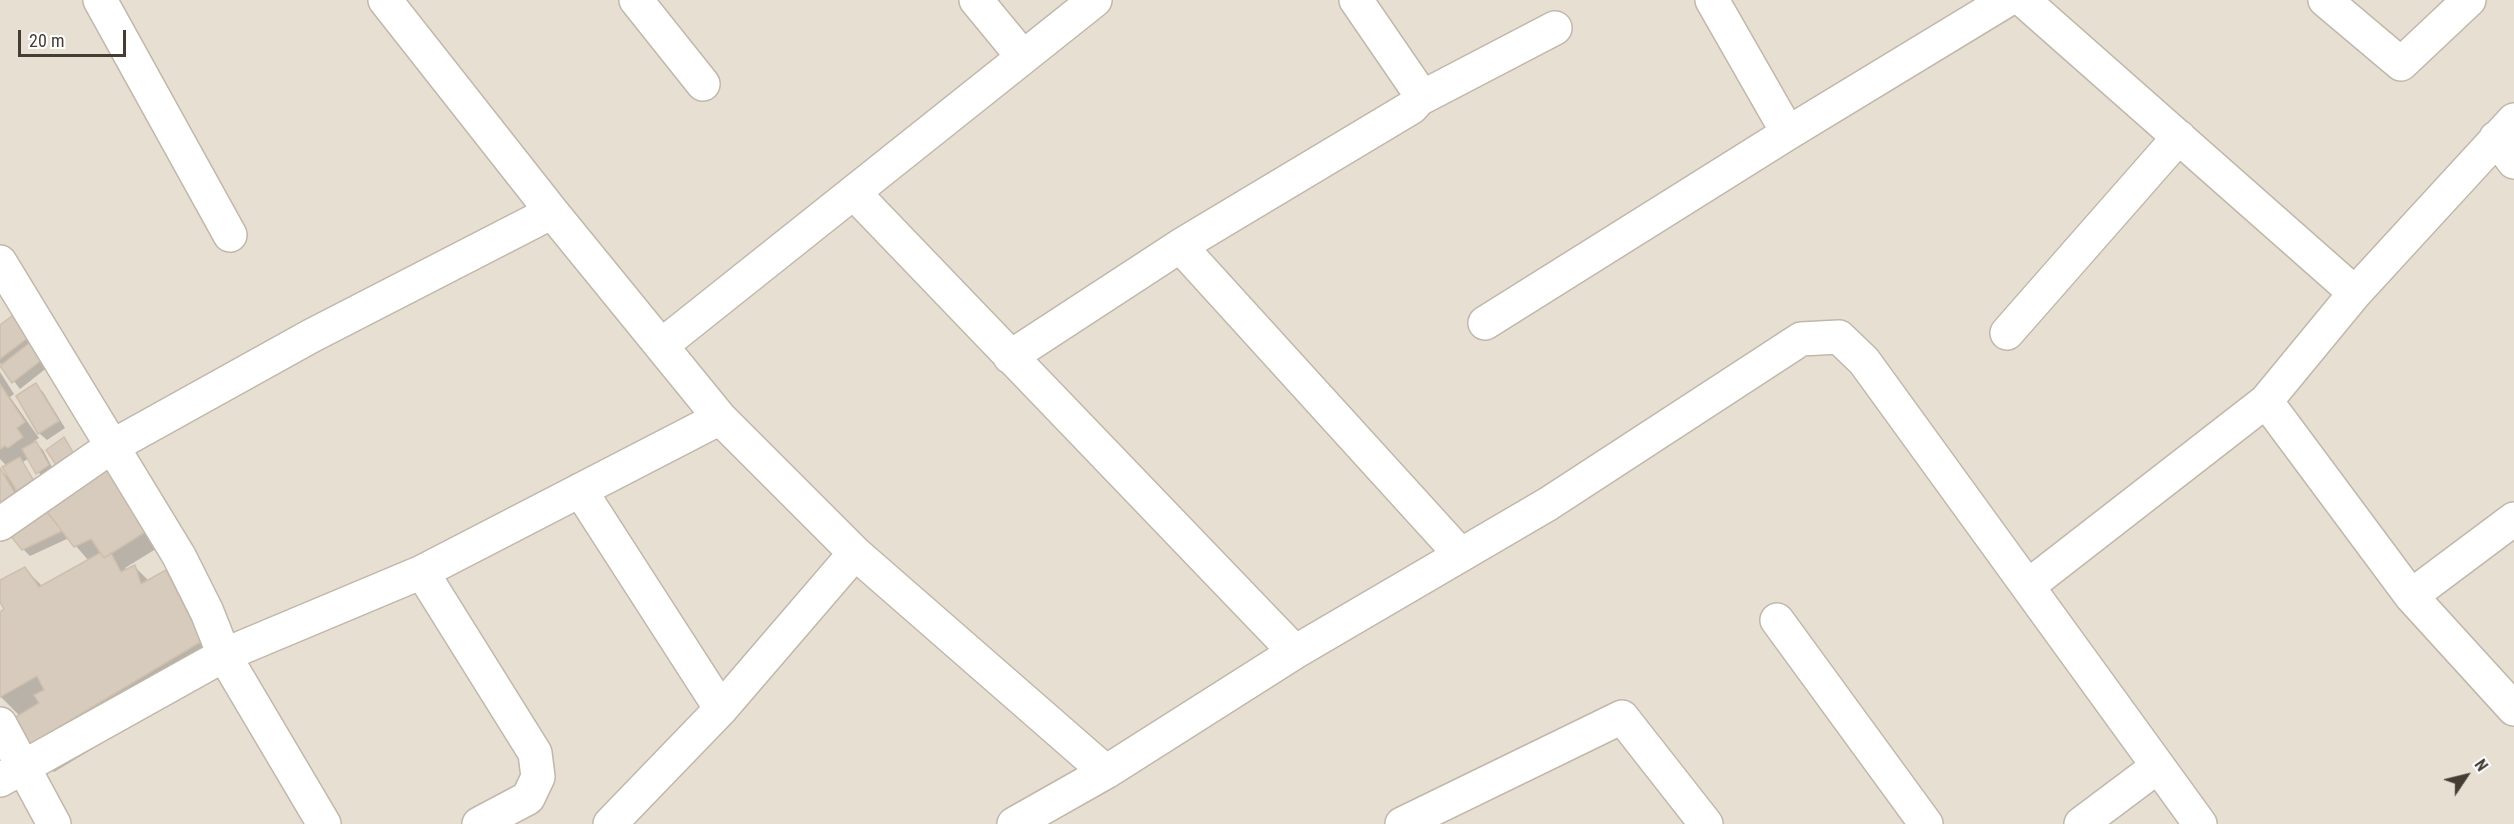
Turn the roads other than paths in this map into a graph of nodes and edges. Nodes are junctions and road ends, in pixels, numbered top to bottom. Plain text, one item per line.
1 (100, 0) edge
2 (385, 0) edge
3 (636, 0) edge
4 (976, 0) edge
5 (1095, 0) edge
6 (1356, 0) edge
7 (1712, 0) edge
8 (2007, 0) edge
9 (2023, 0) edge
10 (2325, 0) edge
11 (2469, 0) edge
12 (1555, 28) dead end
13 (1023, 57) junction
14 (703, 84) dead end
15 (1419, 99) junction
16 (1788, 133) junction
17 (2179, 137) junction
18 (2508, 140) edge
19 (854, 193) junction
20 (552, 212) junction
21 (230, 235) dead end
22 (1180, 246) junction
23 (0, 262) edge
24 (2355, 293) junction
25 (1485, 323) dead end
26 (2007, 333) dead end
27 (662, 345) junction
28 (1011, 357) junction
29 (2266, 401) junction
30 (720, 418) junction
31 (111, 447) junction
32 (580, 490) junction
33 (2514, 519) edge
34 (0, 524) edge
35 (855, 552) junction
36 (1461, 555) junction
37 (422, 572) junction
38 (2028, 586) junction
39 (2411, 596) junction
40 (1777, 620) dead end
41 (1295, 652) junction
42 (224, 655) junction
43 (721, 709) junction
44 (2514, 709) edge
45 (0, 724) edge
46 (2157, 767) junction
47 (1106, 772) junction
48 (12, 773) edge
49 (54, 824) edge
50 (324, 824) edge
51 (479, 824) edge
52 (610, 824) edge
53 (1014, 824) edge
54 (1402, 824) edge
55 (1706, 824) edge
56 (1926, 824) edge
57 (2081, 824) edge
58 (2200, 824) edge

1 - 21 street
2 - 20 street
3 - 14 street
4 - 13 street
5 - 13 street
6 - 15 street
7 - 16 street
8 - 16 street
9 - 17 street
10 - 11 street
12 - 15 street
13 - 19 street
15 - 22 street
16 - 25 street
17 - 24 street
17 - 26 street
18 - 24 street
19 - 27 street
19 - 28 street
20 - 27 street
20 - 31 street
22 - 28 street
22 - 36 street
23 - 31 street
24 - 29 street
27 - 30 street
28 - 41 street
29 - 38 street
29 - 39 street
30 - 32 street
30 - 35 street
31 - 34 street
31 - 42 street
32 - 37 street
32 - 43 street
33 - 39 street
35 - 43 street
35 - 47 street
36 - 38 street
36 - 41 street
37 - 42 street
37 - 51 street
38 - 46 street
39 - 44 street
40 - 56 street
41 - 47 street
42 - 48 street
42 - 50 street
43 - 52 street
45 - 48 street
46 - 57 street
46 - 58 street
47 - 53 street
48 - 49 street
54 - 55 street

